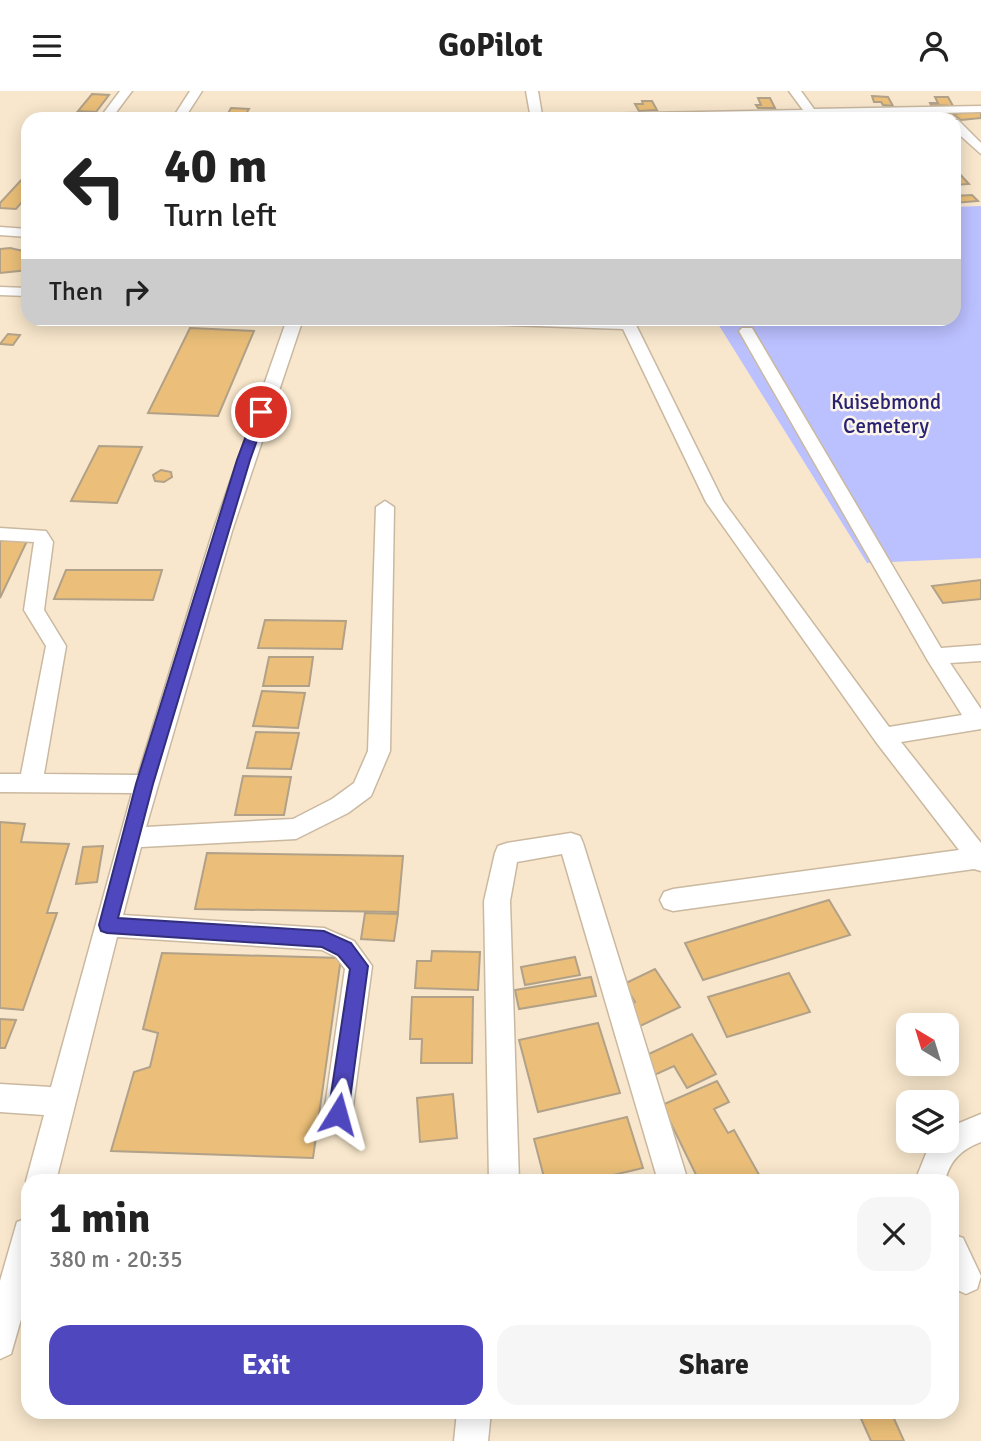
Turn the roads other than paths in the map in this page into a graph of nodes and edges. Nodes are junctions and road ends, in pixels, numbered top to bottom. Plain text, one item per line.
1 (126, 91) edge
2 (196, 91) edge
3 (532, 91) edge
4 (795, 91) edge
5 (981, 109) edge
6 (110, 112) edge
7 (182, 112) edge
8 (536, 112) edge
9 (810, 112) edge
10 (961, 114) edge
11 (961, 130) edge
12 (981, 150) edge
13 (21, 230) edge
14 (0, 231) edge
15 (0, 291) edge
16 (21, 292) edge
17 (292, 326) edge
18 (629, 326) edge
19 (747, 331) dead end
20 (385, 507) dead end
21 (0, 534) edge
22 (981, 653) edge
23 (935, 656) junction
24 (979, 721) edge
25 (884, 736) junction
26 (31, 782) junction
27 (0, 783) edge
28 (145, 784) junction
29 (130, 838) junction
30 (980, 860) edge
31 (673, 900) dead end
32 (107, 925) junction
33 (0, 1098) edge
34 (61, 1102) junction
35 (338, 1114) dead end
36 (981, 1128) edge
37 (43, 1174) edge
38 (504, 1174) edge
39 (671, 1174) edge
40 (932, 1174) edge
41 (21, 1260) edge
42 (959, 1264) edge
43 (966, 1278) dead end
44 (0, 1343) edge
45 (473, 1419) edge
46 (471, 1441) edge

1 - 6 street
2 - 7 street
3 - 8 street
4 - 9 street
5 - 10 street
11 - 12 street
13 - 14 street
15 - 16 street
17 - 28 street
18 - 25 street
19 - 23 street
20 - 29 street
21 - 26 street
22 - 23 street
23 - 24 street
24 - 25 street
25 - 30 street
26 - 27 street
26 - 28 street
28 - 29 street
29 - 32 street
30 - 31 street
32 - 34 street
32 - 35 street
33 - 34 street
34 - 37 street
36 - 40 street
38 - 39 street
41 - 44 street
42 - 43 street
45 - 46 street

